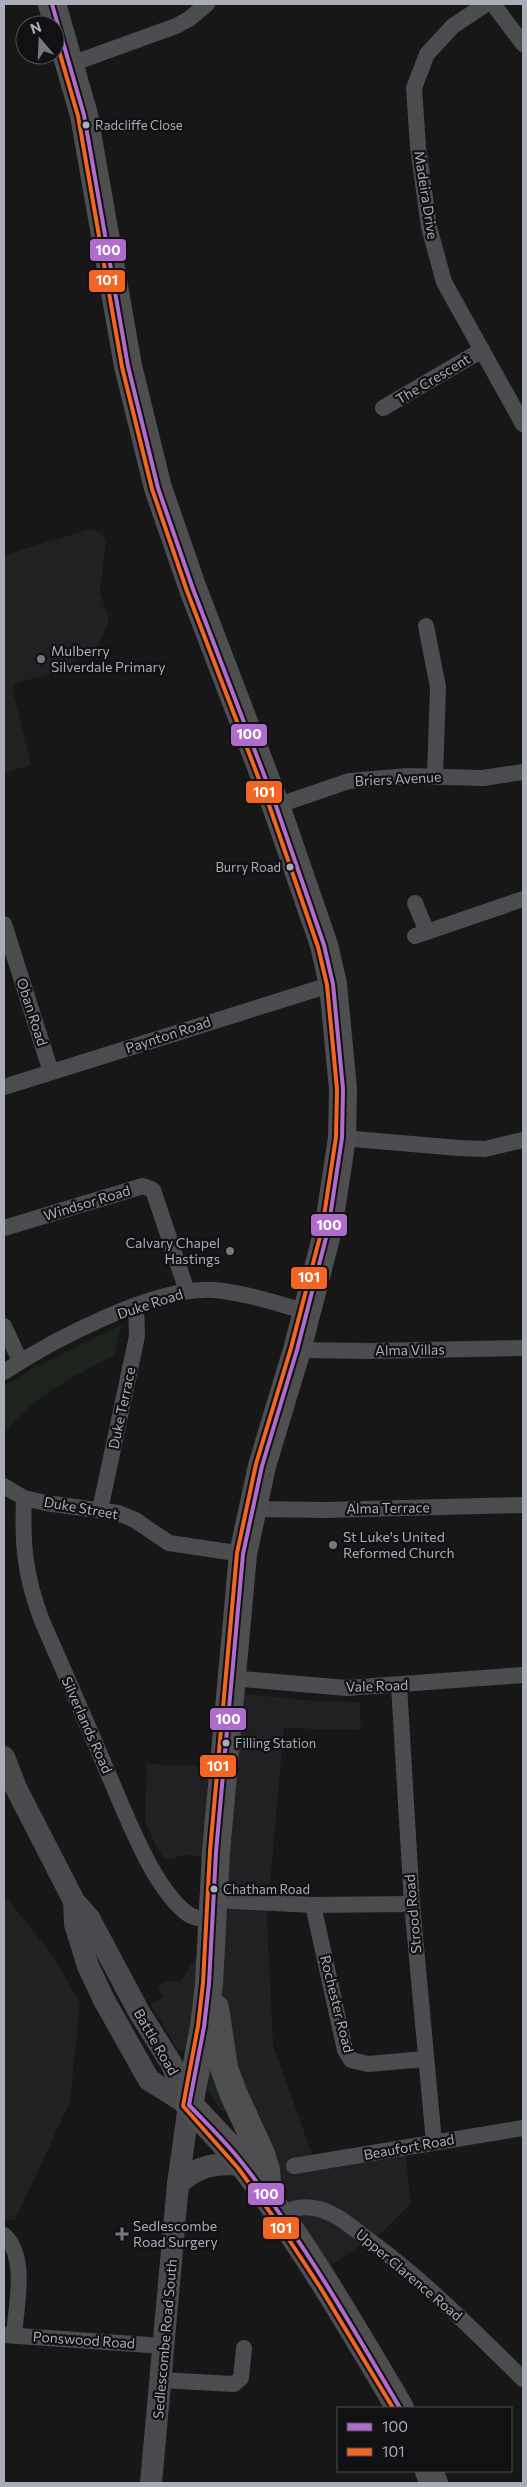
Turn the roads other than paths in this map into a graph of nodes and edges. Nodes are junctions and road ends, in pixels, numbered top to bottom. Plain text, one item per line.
1 (52, 4) edge
2 (207, 4) edge
3 (486, 4) edge
4 (493, 4) edge
5 (523, 44) edge
6 (71, 64) junction
7 (482, 350) junction
8 (383, 408) dead end
9 (523, 424) edge
10 (426, 626) dead end
11 (523, 772) edge
12 (434, 776) junction
13 (276, 806) junction
14 (523, 899) edge
15 (415, 903) dead end
16 (4, 924) edge
17 (332, 984) junction
18 (51, 1072) junction
19 (4, 1087) edge
20 (342, 1138) junction
21 (523, 1140) edge
22 (4, 1228) edge
23 (187, 1291) junction
24 (136, 1306) junction
25 (307, 1312) junction
26 (4, 1326) edge
27 (523, 1348) edge
28 (297, 1350) junction
29 (20, 1361) junction
30 (4, 1372) edge
31 (4, 1486) edge
32 (24, 1498) junction
33 (523, 1505) edge
34 (252, 1509) junction
35 (100, 1510) junction
36 (243, 1554) junction
37 (523, 1675) edge
38 (231, 1678) junction
39 (399, 1685) junction
40 (4, 1757) edge
41 (412, 1904) junction
42 (313, 1905) junction
43 (212, 1910) junction
44 (209, 1984) junction
45 (425, 2059) junction
46 (189, 2105) junction
47 (523, 2128) edge
48 (434, 2142) junction
49 (242, 2164) junction
50 (294, 2166) dead end
51 (178, 2184) junction
52 (274, 2207) junction
53 (4, 2235) edge
54 (9, 2335) edge
55 (164, 2346) junction
56 (244, 2348) dead end
57 (523, 2379) edge
58 (161, 2380) junction
59 (399, 2407) edge
60 (151, 2483) edge

1 - 6 highway
2 - 6 street
3 - 7 street, Madeira Drive
4 - 5 street
6 - 13 highway
7 - 8 street, The Crescent
7 - 9 street, Madeira Drive
10 - 12 street
11 - 12 street, Briers Avenue
12 - 13 street, Briers Avenue
13 - 17 highway
14 - 15 street
16 - 18 street, Oban Road
17 - 18 street, Paynton Road
17 - 20 highway
18 - 19 street, Paynton Road
20 - 21 street
20 - 25 highway
22 - 23 street, Windsor Road
23 - 24 street, Duke Road
23 - 25 street, Duke Road
24 - 29 street, Duke Road
24 - 35 street, Duke Terrace
25 - 28 highway
26 - 29 street
27 - 28 street, Alma Villas
28 - 34 highway
29 - 30 street, Duke Road
31 - 32 street, Duke Street
32 - 35 street, Duke Street
32 - 43 street, Silverlands Road
33 - 34 street, Alma Terrace
34 - 36 highway
35 - 36 street, Duke Street
36 - 38 highway
37 - 39 street, Vale Road
38 - 39 street, Vale Road
38 - 43 highway
39 - 41 street, Strood Road
40 - 46 street, Battle Road
41 - 42 street
41 - 45 street, Strood Road
42 - 43 street
42 - 45 street, Rochester Road
43 - 44 highway
44 - 46 highway
44 - 52 highway
45 - 48 street, Strood Road
46 - 49 highway
46 - 51 street, Sedlescombe Road South
47 - 48 street, Beaufort Road
48 - 50 street, Beaufort Road
49 - 51 street
49 - 52 highway
51 - 55 street, Sedlescombe Road South
52 - 57 street, Upper Clarence Road
52 - 59 highway
53 - 54 street
54 - 55 street, Ponswood Road
55 - 58 street, Sedlescombe Road South
56 - 58 street
58 - 60 street, Sedlescombe Road South

